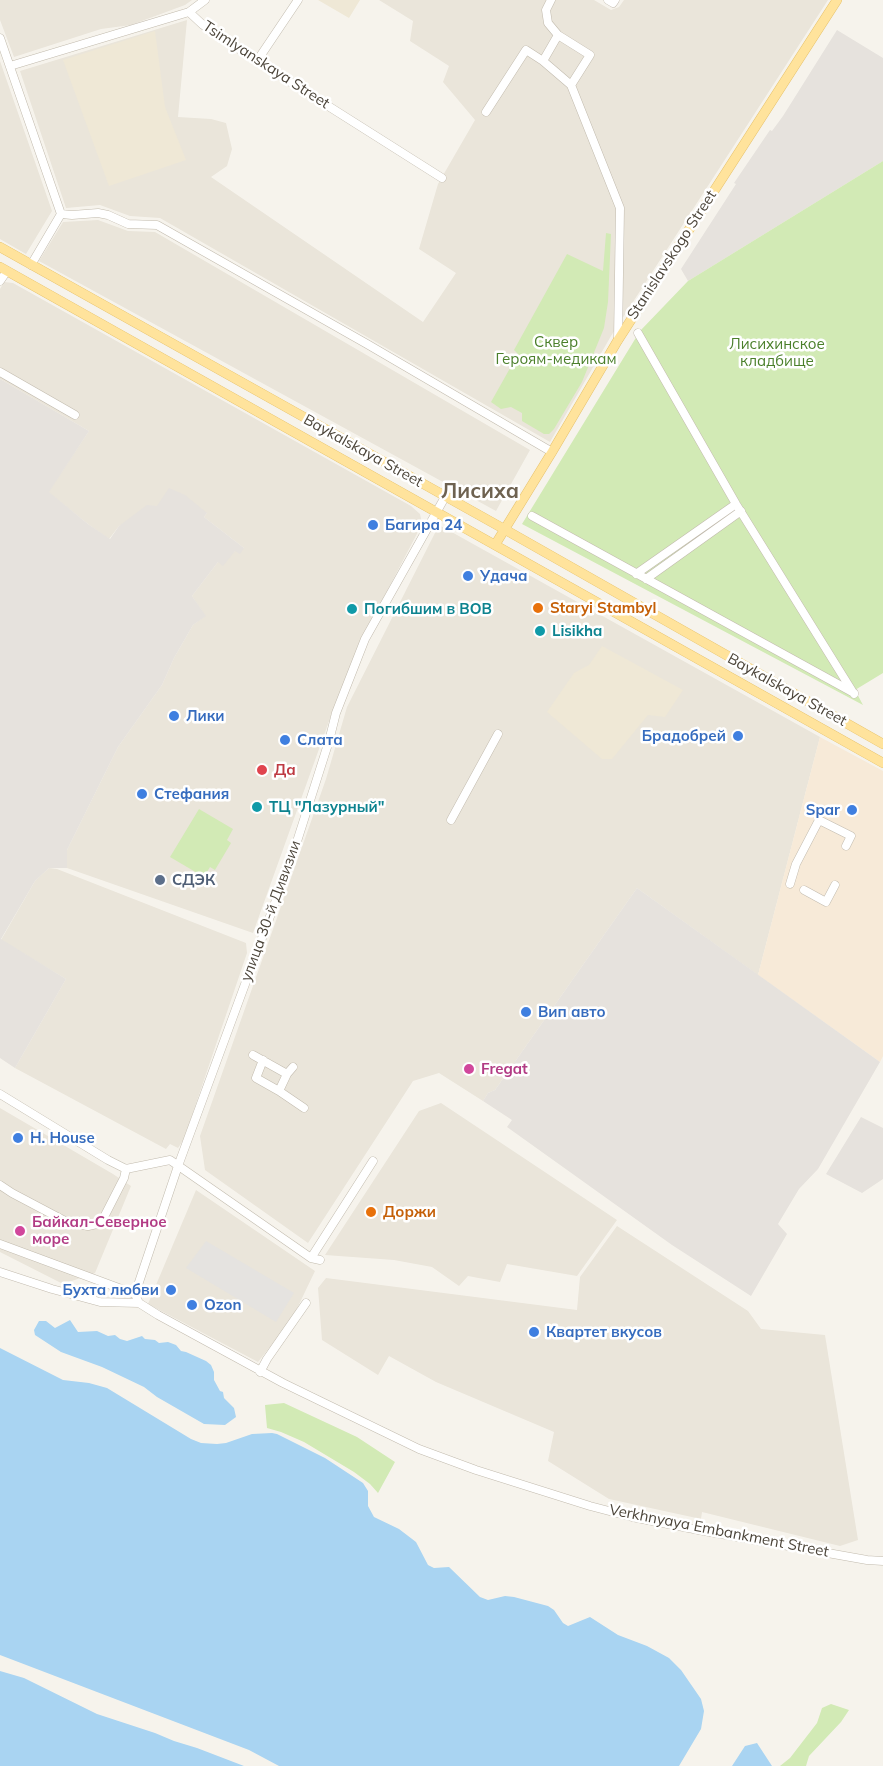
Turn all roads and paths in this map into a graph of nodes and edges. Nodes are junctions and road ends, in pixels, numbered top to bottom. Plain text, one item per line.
1 (205, 0) edge
2 (298, 0) edge
3 (552, 0) edge
4 (837, 0) edge
5 (189, 12) junction
6 (558, 35) junction
7 (0, 38) edge
8 (543, 61) junction
9 (257, 62) junction
10 (10, 66) junction
11 (571, 85) junction
12 (486, 112) dead end
13 (442, 178) dead end
14 (62, 214) junction
15 (0, 248) edge
16 (31, 265) junction
17 (3, 269) edge
18 (0, 281) edge
19 (638, 333) dead end
20 (618, 340) junction
21 (0, 372) edge
22 (75, 415) dead end
23 (552, 452) junction
24 (445, 497) junction
25 (738, 507) junction
26 (436, 513) junction
27 (532, 516) dead end
28 (504, 529) junction
29 (495, 545) junction
30 (636, 574) junction
31 (646, 579) junction
32 (498, 734) dead end
33 (883, 744) edge
34 (883, 763) edge
35 (451, 820) dead end
36 (846, 846) dead end
37 (790, 884) dead end
38 (836, 885) dead end
39 (804, 890) dead end
40 (253, 1054) dead end
41 (263, 1060) junction
42 (279, 1090) junction
43 (0, 1094) edge
44 (304, 1108) dead end
45 (373, 1161) dead end
46 (178, 1166) junction
47 (126, 1168) junction
48 (0, 1185) edge
49 (0, 1244) edge
50 (310, 1258) junction
51 (320, 1260) dead end
52 (0, 1272) edge
53 (135, 1294) junction
54 (139, 1303) junction
55 (306, 1303) dead end
56 (260, 1372) junction
57 (883, 1561) edge

1 - 5 street
2 - 9 street
3 - 6 street
4 - 20 main road, Stanislavskogo Street
5 - 9 street, Tsimlyanskaya Street
5 - 10 street, Tsimlyanskaya Street
6 - 8 street
6 - 11 street
7 - 10 street
8 - 11 street
8 - 12 street
9 - 13 street, Tsimlyanskaya Street
10 - 14 street
11 - 20 street
14 - 16 street
14 - 23 street
15 - 16 main road, Baykalskaya Street
16 - 24 main road, Baykalskaya Street
17 - 18 street
17 - 26 main road, Baykalskaya Street
19 - 25 street
20 - 23 main road, Stanislavskogo Street
21 - 22 street
23 - 28 main road, Stanislavskogo Street
24 - 26 street, улица 30-й Дивизии
24 - 28 main road, Baykalskaya Street
25 - 30 street
25 - 31 street
25 - 31 street
26 - 29 main road, Baykalskaya Street
26 - 46 street, улица 30-й Дивизии
27 - 30 street
28 - 29 main road, Stanislavskogo Street
28 - 33 main road, Baykalskaya Street
29 - 34 main road, Baykalskaya Street
30 - 31 street
32 - 35 street
36 - 37 street
38 - 39 street
40 - 41 street
41 - 42 street
41 - 42 street
42 - 44 street
43 - 47 street
45 - 50 street
46 - 47 street
46 - 50 street
46 - 53 street, улица 30-й Дивизии
47 - 48 street
49 - 53 street
50 - 51 street
52 - 54 street
53 - 54 street
54 - 56 street, Verkhnyaya Embankment Street
55 - 56 street
56 - 57 street, Verkhnyaya Embankment Street

